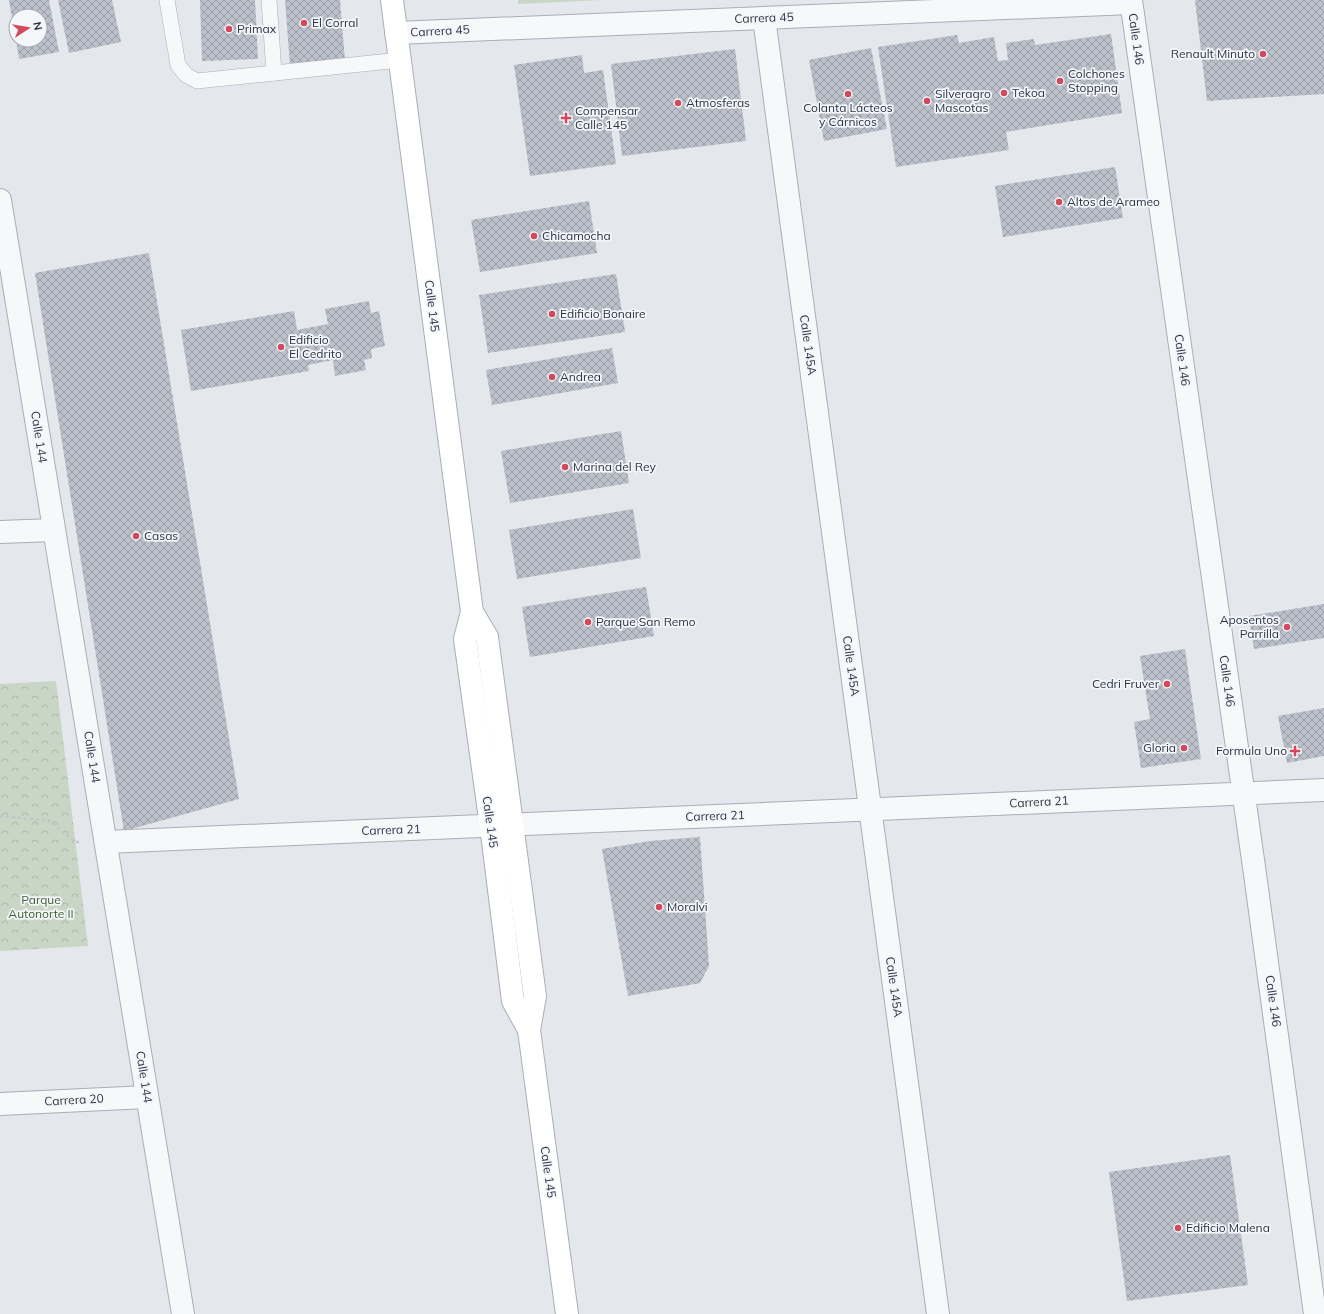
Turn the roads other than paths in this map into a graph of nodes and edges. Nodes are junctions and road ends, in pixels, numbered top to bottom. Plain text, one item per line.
1 (167, 0) edge
2 (269, 0) edge
3 (392, 0) edge
4 (1131, 2) edge
5 (764, 18) junction
6 (396, 33) junction
7 (400, 60) junction
8 (274, 73) junction
9 (0, 200) edge
10 (3, 240) edge
11 (54, 530) junction
12 (0, 532) edge
13 (472, 612) junction
14 (1324, 790) edge
15 (1243, 793) junction
16 (870, 810) junction
17 (513, 825) junction
18 (491, 826) junction
19 (106, 842) junction
20 (529, 1030) junction
21 (147, 1097) junction
22 (0, 1104) edge
23 (183, 1314) edge
24 (566, 1314) edge
25 (938, 1314) edge
26 (1315, 1314) edge

1 - 8 lane
2 - 8 lane
3 - 6 street, Calle 145
4 - 5 street, Carrera 45
4 - 15 street, Calle 146
5 - 6 street, Carrera 45
5 - 16 street, Calle 145A
6 - 7 street, Calle 145
7 - 8 lane
7 - 13 street, Calle 145
9 - 10 street, Calle 144
10 - 11 street, Calle 144
11 - 12 street
11 - 19 street, Calle 144
13 - 17 street, Calle 145
13 - 18 street, Calle 145
14 - 15 street, Carrera 21
15 - 16 street, Carrera 21
15 - 26 street, Calle 146
16 - 17 street, Carrera 21
16 - 25 street, Calle 145A
17 - 18 street, Carrera 21
17 - 20 street, Calle 145
18 - 19 street, Carrera 21
18 - 20 street, Calle 145
19 - 21 street, Calle 144
20 - 24 street, Calle 145
21 - 22 street, Carrera 20
21 - 23 street, Calle 144

